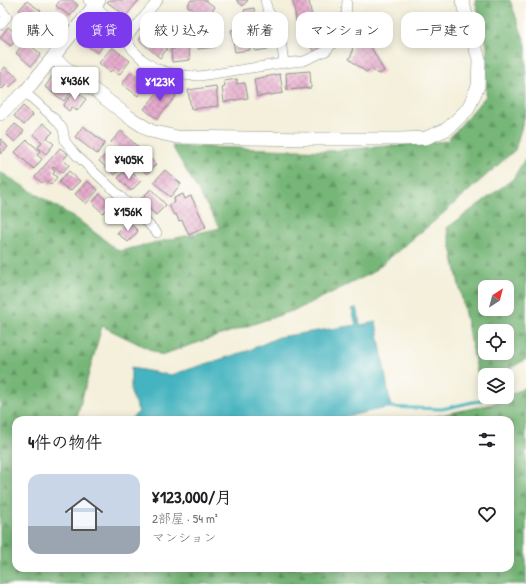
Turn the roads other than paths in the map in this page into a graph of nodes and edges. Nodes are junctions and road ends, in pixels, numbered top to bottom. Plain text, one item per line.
1 (158, 0) edge
2 (266, 0) edge
3 (347, 0) edge
4 (462, 0) edge
5 (94, 2) edge
6 (0, 8) edge
7 (103, 12) edge
8 (0, 25) edge
9 (132, 31) edge
10 (131, 48) edge
11 (53, 58) junction
12 (284, 63) junction
13 (25, 92) junction
14 (1, 112) edge
15 (158, 233) dead end

1 - 9 street
2 - 12 street
3 - 12 street
4 - 11 street
5 - 7 street
5 - 11 street
6 - 8 street
10 - 12 street
11 - 13 street
13 - 14 street
13 - 15 street

